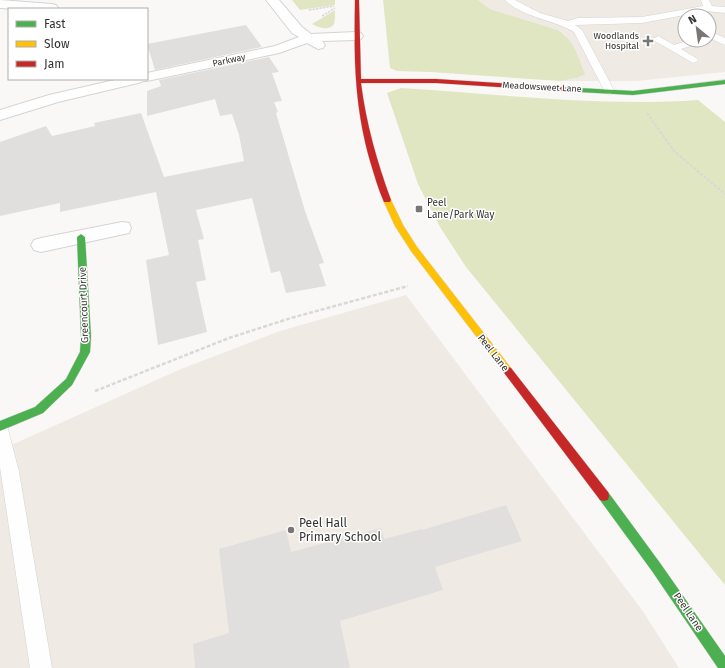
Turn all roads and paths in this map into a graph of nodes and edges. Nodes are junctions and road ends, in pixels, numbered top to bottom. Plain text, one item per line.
1 (272, 0) edge
2 (509, 0) edge
3 (357, 2) edge
4 (0, 4) edge
5 (706, 4) edge
6 (52, 8) edge
7 (725, 10) edge
8 (283, 14) junction
9 (673, 15) junction
10 (677, 17) edge
11 (568, 24) junction
12 (356, 36) junction
13 (309, 38) junction
14 (658, 38) dead end
15 (677, 47) edge
16 (673, 48) junction
17 (356, 49) junction
18 (693, 60) dead end
19 (148, 77) edge
20 (134, 80) edge
21 (358, 81) junction
22 (725, 82) edge
23 (610, 92) junction
24 (633, 93) junction
25 (0, 115) edge
26 (725, 194) edge
27 (122, 228) dead end
28 (81, 237) junction
29 (41, 245) dead end
30 (436, 279) junction
31 (54, 398) junction
32 (0, 427) edge
33 (725, 667) edge
34 (41, 668) edge

1 - 8 street
2 - 11 lane
3 - 8 path
3 - 12 main road, Peel Lane
4 - 6 street
5 - 7 lane
5 - 9 lane
8 - 13 street
9 - 10 lane
9 - 11 lane
11 - 23 lane
12 - 13 street
12 - 17 main road, Peel Lane
13 - 17 street
13 - 19 street, Parkway
14 - 16 lane
15 - 16 lane
16 - 18 lane
17 - 21 main road, Peel Lane
20 - 25 street
21 - 23 main road, Meadowsweet Lane
21 - 30 main road, Peel Lane
22 - 24 main road, Meadowsweet Lane
23 - 24 main road, Meadowsweet Lane
24 - 26 path
27 - 28 street
28 - 29 street
28 - 31 main road, Greencourt Drive
30 - 31 path
30 - 33 main road, Peel Lane
31 - 32 main road, Greencourt Drive
32 - 34 lane

